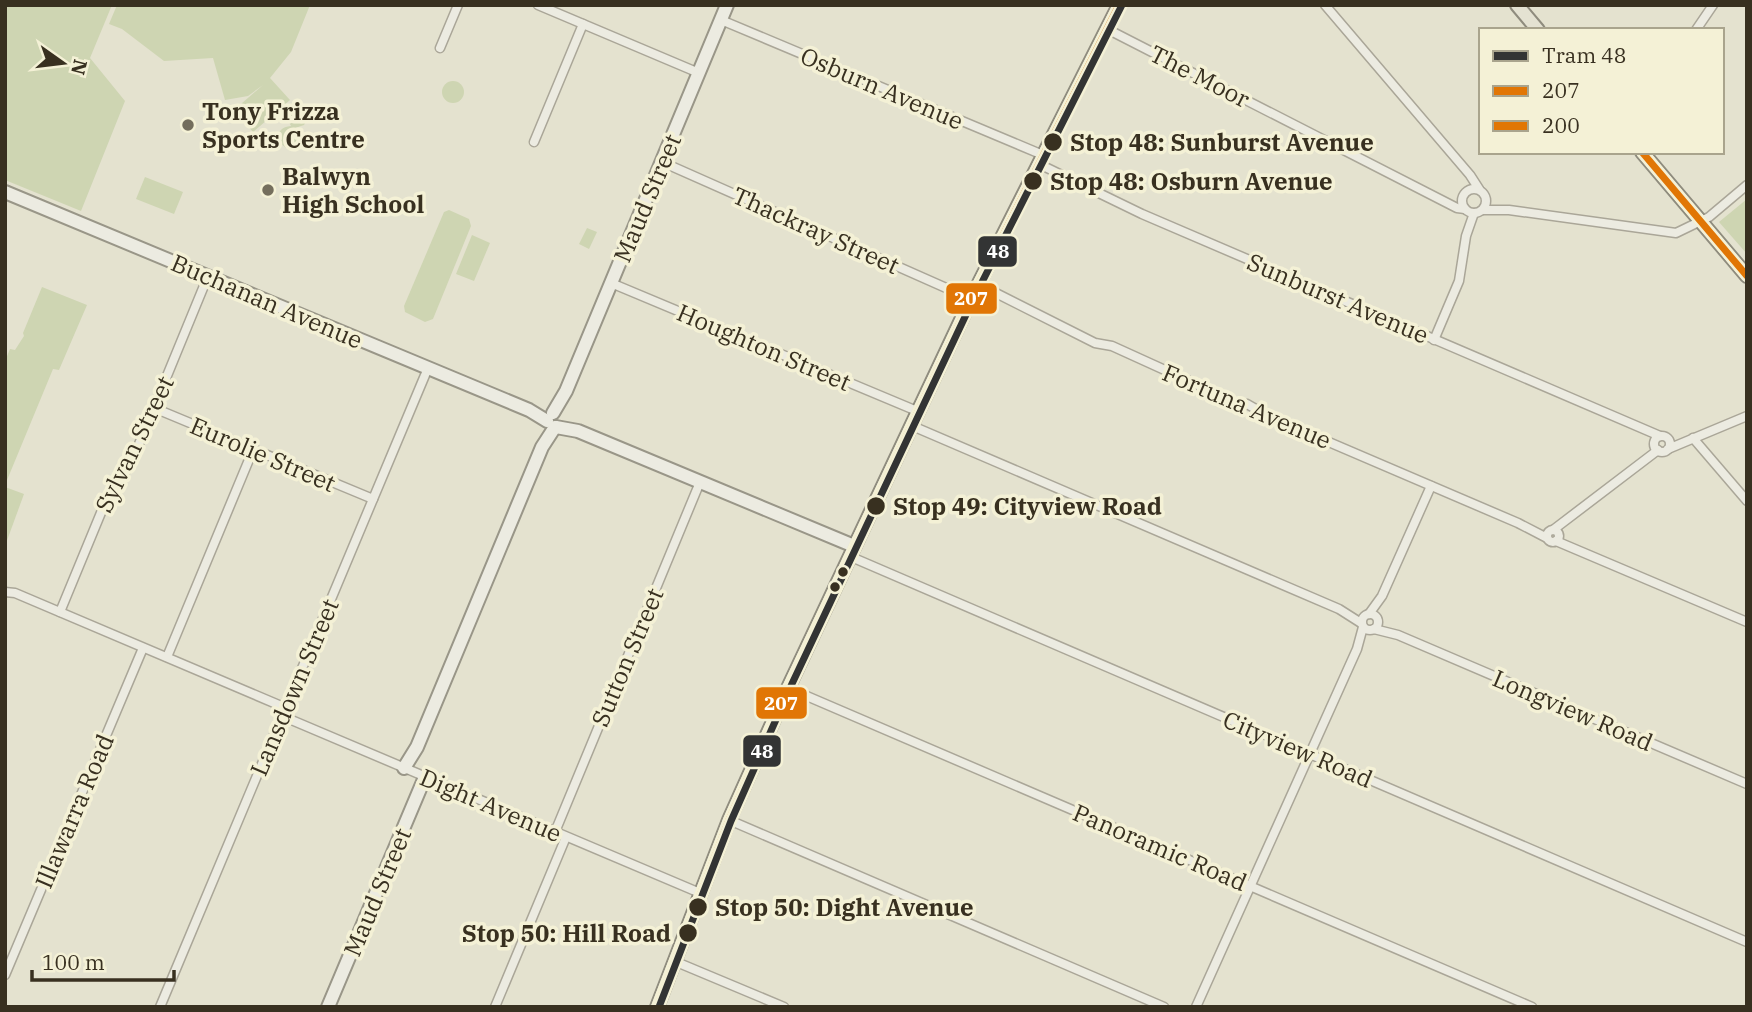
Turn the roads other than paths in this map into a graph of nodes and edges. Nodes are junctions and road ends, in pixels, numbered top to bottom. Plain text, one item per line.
1 (458, 5) edge
2 (538, 5) edge
3 (727, 5) edge
4 (1325, 5) edge
5 (1517, 5) edge
6 (1713, 5) edge
7 (1115, 7) edge
8 (721, 20) junction
9 (583, 24) junction
10 (1536, 28) edge
11 (1697, 28) edge
12 (1107, 29) junction
13 (440, 48) dead end
14 (699, 73) junction
15 (534, 142) dead end
16 (1644, 154) edge
17 (1041, 160) junction
18 (662, 162) junction
19 (1747, 185) edge
20 (1474, 189) junction
21 (5, 192) edge
22 (1486, 197) junction
23 (1470, 208) junction
24 (1509, 210) junction
25 (1700, 221) junction
26 (208, 276) junction
27 (1747, 276) edge
28 (611, 283) junction
29 (978, 284) junction
30 (971, 299) junction
31 (1434, 340) junction
32 (428, 368) junction
33 (154, 408) junction
34 (917, 411) junction
35 (1747, 416) edge
36 (554, 420) junction
37 (910, 425) junction
38 (1693, 438) junction
39 (1659, 443) junction
40 (253, 450) junction
41 (700, 482) junction
42 (1431, 486) junction
43 (373, 499) junction
44 (1747, 501) edge
45 (1554, 535) junction
46 (851, 551) junction
47 (5, 592) edge
48 (60, 612) junction
49 (1370, 622) junction
50 (1747, 622) edge
51 (143, 648) junction
52 (167, 657) junction
53 (788, 688) junction
54 (284, 712) junction
55 (1310, 754) junction
56 (408, 770) junction
57 (425, 777) junction
58 (1747, 784) edge
59 (729, 820) junction
60 (555, 832) junction
61 (566, 837) junction
62 (1251, 886) junction
63 (700, 893) junction
64 (1747, 942) edge
65 (674, 961) junction
66 (5, 975) edge
67 (160, 1007) edge
68 (328, 1007) edge
69 (495, 1007) edge
70 (657, 1007) edge
71 (783, 1007) edge
72 (1164, 1007) edge
73 (1196, 1007) edge
74 (1532, 1007) edge

1 - 13 street
2 - 9 street
3 - 8 street, Maud Street
4 - 20 street
5 - 10 main road
6 - 11 street
7 - 12 main road
8 - 14 street, Maud Street
8 - 17 street, Osburn Avenue
9 - 14 street
9 - 15 street
12 - 17 main road
12 - 23 street, The Moor
14 - 18 street, Maud Street
16 - 25 main road
17 - 29 main road
17 - 31 street, Sunburst Avenue
18 - 28 street, Maud Street
18 - 30 street, Thackray Street
19 - 25 street
20 - 22 street
20 - 23 street
21 - 26 street, Buchanan Avenue
22 - 23 street
22 - 24 street
23 - 24 street
23 - 31 street
24 - 25 street
25 - 27 main road
26 - 32 street, Buchanan Avenue
26 - 33 street, Sylvan Street
28 - 34 street, Houghton Street
28 - 36 street, Maud Street
29 - 30 main road
29 - 42 street, Fortuna Avenue
30 - 34 main road
31 - 39 street, Sunburst Avenue
32 - 36 street, Buchanan Avenue
32 - 43 street, Lansdown Street
33 - 40 street, Eurolie Street
33 - 48 street, Sylvan Street
34 - 37 main road
35 - 38 street
36 - 41 street, Buchanan Avenue
36 - 56 street, Maud Street
37 - 46 main road
37 - 49 street, Longview Road
38 - 39 street
38 - 39 street
38 - 44 street
39 - 45 street
40 - 43 street, Eurolie Street
40 - 52 street
41 - 46 street, Buchanan Avenue
41 - 60 street, Sutton Street
42 - 45 street, Fortuna Avenue
42 - 49 street
43 - 54 street, Lansdown Street
45 - 50 street, Fortuna Avenue
46 - 53 main road
46 - 55 street, Cityview Road
47 - 48 street, Dight Avenue
48 - 51 street, Dight Avenue
49 - 55 street
49 - 58 street, Longview Road
51 - 52 street, Dight Avenue
51 - 66 street, Illawarra Road
52 - 54 street, Dight Avenue
53 - 59 main road
53 - 62 street, Panoramic Road
54 - 56 street, Dight Avenue
54 - 67 street, Lansdown Street
55 - 62 street
55 - 64 street, Cityview Road
56 - 57 street, Dight Avenue
57 - 60 street, Dight Avenue
57 - 68 street, Maud Street
59 - 63 main road
59 - 72 street
60 - 61 street, Dight Avenue
61 - 63 street, Dight Avenue
61 - 69 street
62 - 73 street
62 - 74 street, Panoramic Road
63 - 65 main road
65 - 70 main road
65 - 71 street

